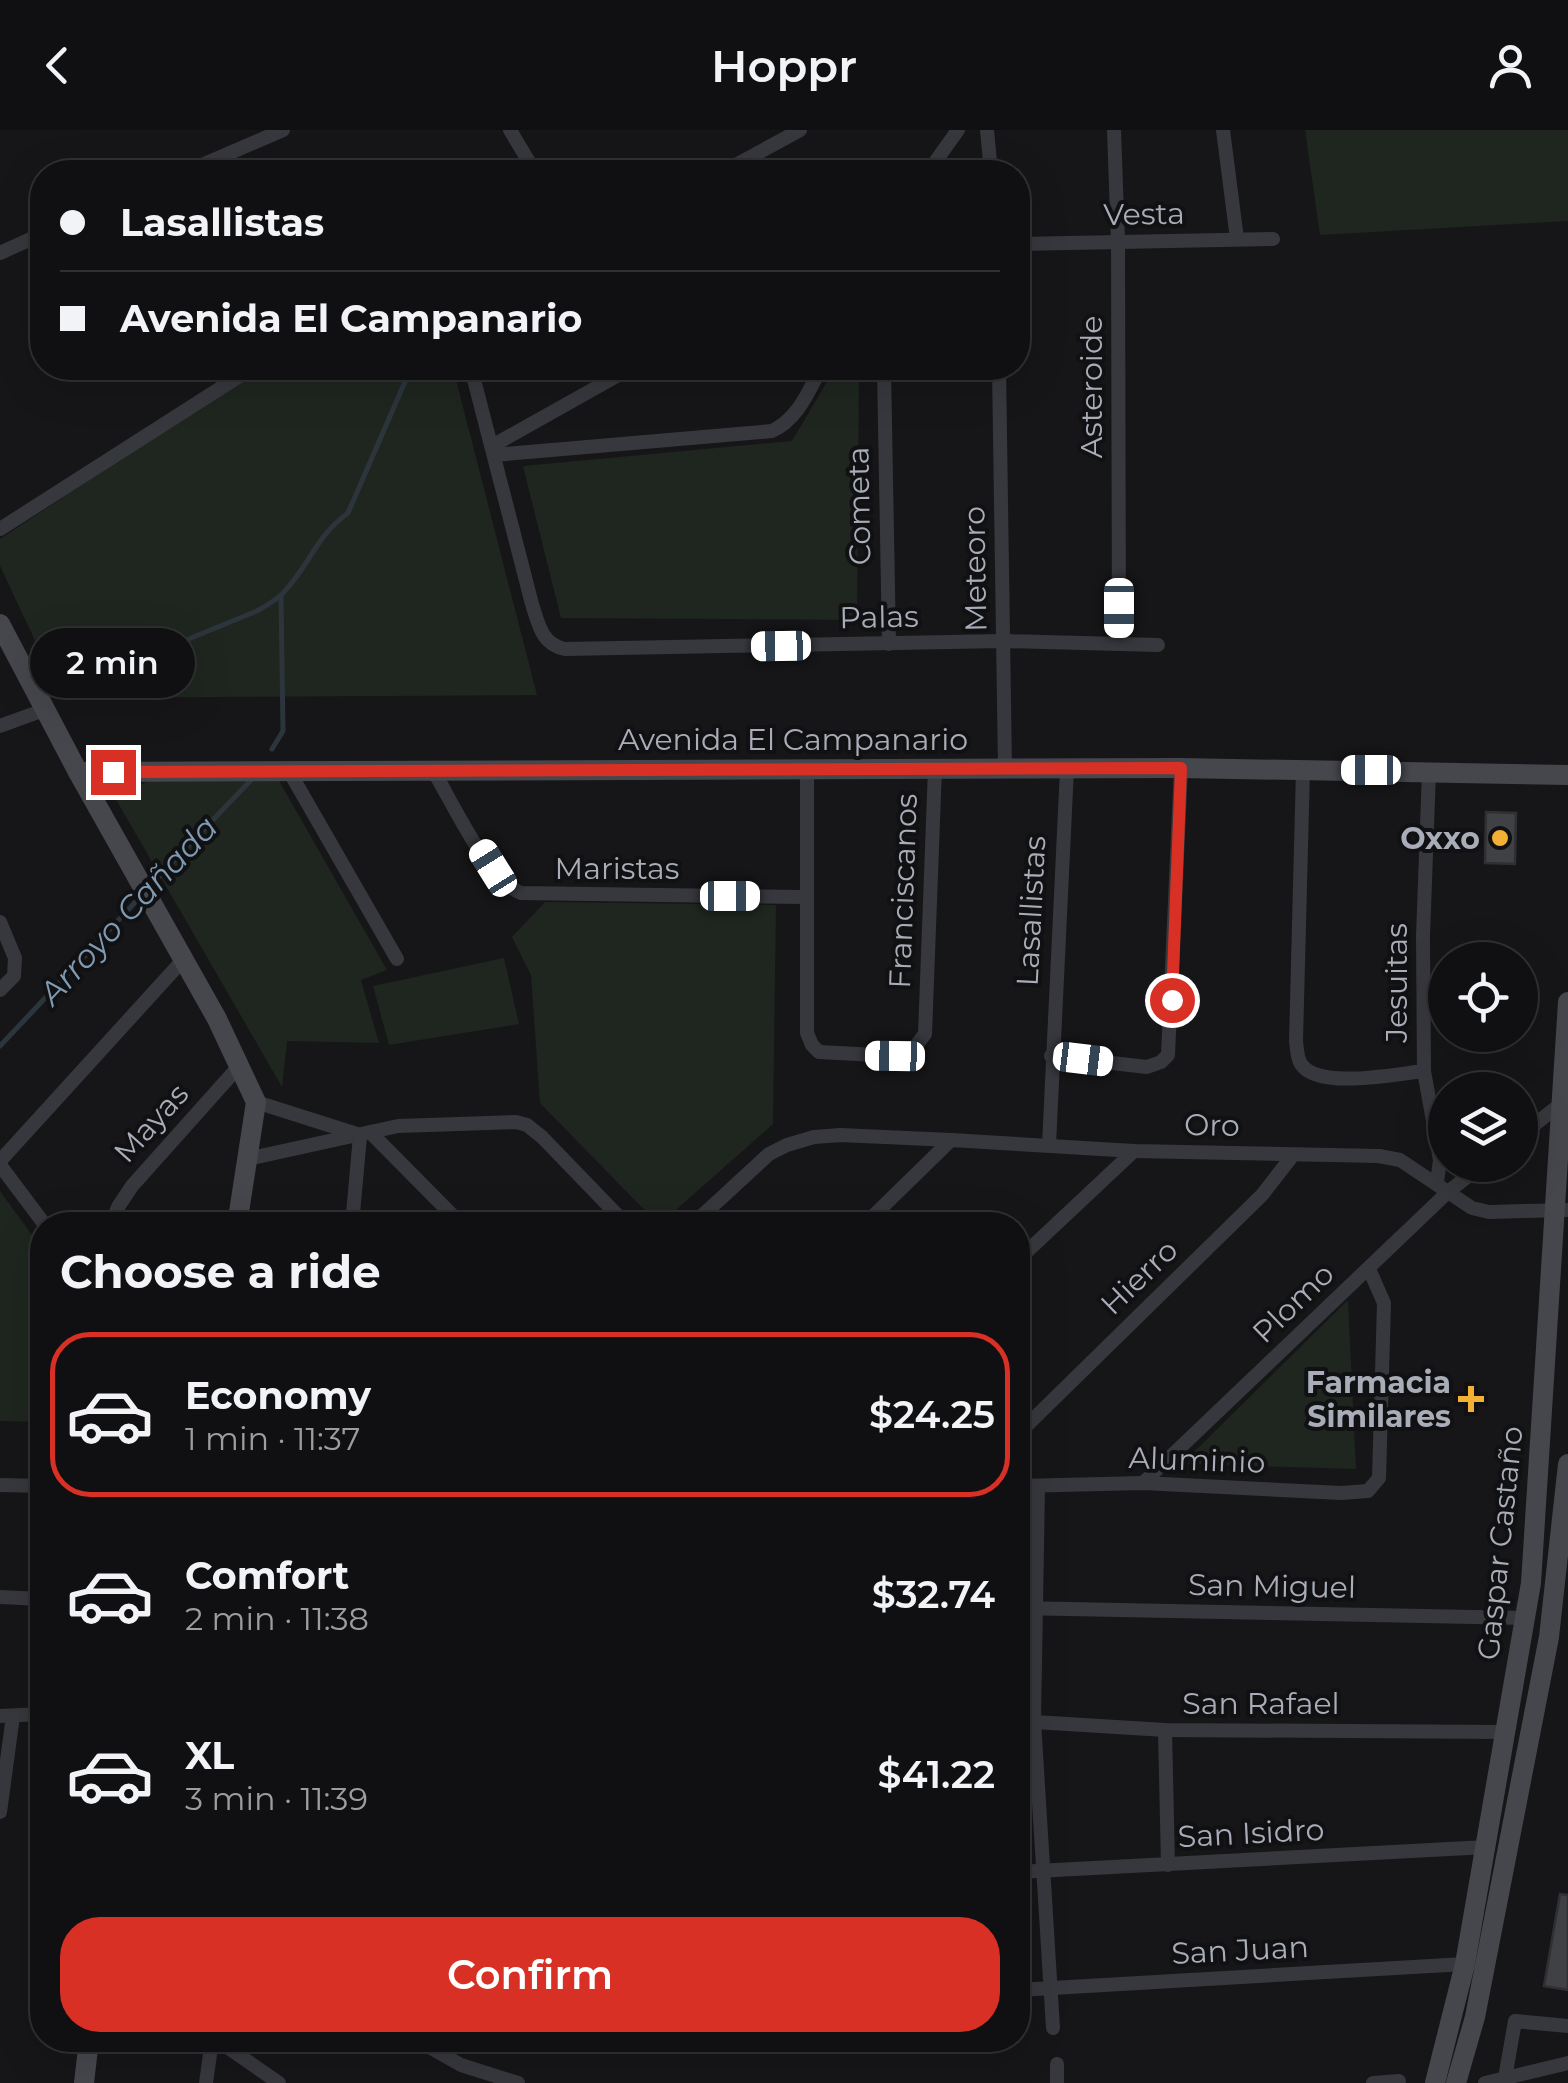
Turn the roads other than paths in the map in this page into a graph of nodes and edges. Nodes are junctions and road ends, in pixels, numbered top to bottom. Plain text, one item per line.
1 (283, 130) edge
2 (510, 130) edge
3 (800, 130) edge
4 (958, 130) edge
5 (986, 130) edge
6 (1114, 130) edge
7 (1223, 130) edge
8 (214, 160) edge
9 (529, 160) edge
10 (745, 160) edge
11 (937, 160) edge
12 (990, 160) edge
13 (30, 239) edge
14 (1237, 239) junction
15 (1273, 239) dead end
16 (1118, 243) junction
17 (1030, 244) edge
18 (0, 252) edge
19 (233, 380) edge
20 (474, 380) edge
21 (612, 380) edge
22 (813, 380) edge
23 (884, 380) edge
24 (1000, 380) edge
25 (493, 450) junction
26 (0, 528) edge
27 (0, 624) edge
28 (1003, 642) junction
29 (1120, 643) junction
30 (888, 644) junction
31 (1158, 645) dead end
32 (44, 710) junction
33 (0, 726) edge
34 (935, 768) junction
35 (1181, 768) junction
36 (807, 769) junction
37 (1005, 769) junction
38 (1066, 769) junction
39 (1303, 769) junction
40 (289, 771) junction
41 (78, 772) junction
42 (434, 772) junction
43 (1430, 772) junction
44 (1568, 775) edge
45 (805, 896) junction
46 (0, 922) edge
47 (397, 959) dead end
48 (183, 960) junction
49 (0, 990) edge
50 (1568, 1002) edge
51 (1051, 1056) junction
52 (241, 1064) junction
53 (1424, 1072) junction
54 (256, 1102) junction
55 (1562, 1103) junction
56 (1538, 1122) edge
57 (365, 1134) junction
58 (951, 1140) junction
59 (1049, 1145) junction
60 (1134, 1151) junction
61 (1293, 1155) junction
62 (247, 1160) junction
63 (0, 1163) edge
64 (1451, 1182) edge
65 (1442, 1187) junction
66 (1561, 1210) edge
67 (36, 1212) edge
68 (116, 1212) edge
69 (239, 1212) edge
70 (354, 1212) edge
71 (448, 1212) edge
72 (614, 1212) edge
73 (706, 1212) edge
74 (877, 1212) edge
75 (1030, 1249) edge
76 (1369, 1268) junction
77 (1030, 1422) edge
78 (1568, 1464) edge
79 (1143, 1484) junction
80 (0, 1485) edge
81 (30, 1486) edge
82 (1030, 1487) edge
83 (1038, 1487) junction
84 (0, 1597) edge
85 (30, 1598) edge
86 (1030, 1608) edge
87 (1035, 1608) junction
88 (1526, 1618) junction
89 (6, 1716) edge
90 (1030, 1721) edge
91 (1034, 1721) junction
92 (1165, 1730) junction
93 (1505, 1732) junction
94 (0, 1812) edge
95 (1487, 1847) junction
96 (1168, 1865) junction
97 (1042, 1870) junction
98 (1030, 1871) edge
99 (1465, 1964) junction
100 (1050, 1987) junction
101 (1030, 1989) edge
102 (1568, 2026) edge
103 (1054, 2028) dead end
104 (88, 2052) edge
105 (212, 2052) edge
106 (232, 2052) edge
107 (438, 2052) edge
108 (1568, 2063) edge
109 (1056, 2064) dead end
110 (1505, 2078) junction
111 (1400, 2081) edge
112 (84, 2083) edge
113 (206, 2083) edge
114 (279, 2083) edge
115 (518, 2083) edge
116 (1057, 2083) edge
117 (1373, 2083) edge
118 (1436, 2083) edge
119 (1456, 2083) edge
120 (1485, 2083) edge

1 - 8 street
2 - 9 street
3 - 10 street
4 - 11 street
5 - 12 street
6 - 16 street, Asteroide
7 - 14 street
13 - 18 street
14 - 15 street, Vesta
14 - 16 street, Vesta
16 - 17 street, Vesta
16 - 29 street, Asteroide
19 - 26 street
20 - 25 street
21 - 25 street
22 - 25 street
23 - 30 street, Cometa
24 - 28 street, Meteoro
25 - 30 street, Palas
27 - 32 street
28 - 29 street, Palas
28 - 30 street, Palas
28 - 37 street, Meteoro
29 - 31 street, Palas
32 - 33 street
32 - 41 street
34 - 36 street, Avenida El Campanario
34 - 37 street, Avenida El Campanario
34 - 45 street, Franciscanos
35 - 38 street, Avenida El Campanario
35 - 39 street, Avenida El Campanario
35 - 51 street
36 - 42 street, Avenida El Campanario
36 - 45 street, Franciscanos
37 - 38 street, Avenida El Campanario
38 - 51 street, Lasallistas
39 - 43 street, Avenida El Campanario
39 - 53 street, Jesuitas
40 - 41 street, Avenida El Campanario
40 - 42 street, Avenida El Campanario
40 - 47 street
41 - 48 street
42 - 45 street, Maristas
43 - 44 street, Avenida El Campanario
43 - 53 street, Jesuitas
46 - 49 street
48 - 52 street
48 - 63 street
50 - 55 street, Gaspar Castaño
51 - 59 street, Lasallistas
52 - 54 street
52 - 68 street, Mayas
53 - 65 street
54 - 57 street
54 - 62 street
55 - 56 street
55 - 66 street, Gaspar Castaño
57 - 62 street
57 - 70 street
57 - 71 street
57 - 72 street
58 - 59 street, Oro
58 - 73 street, Oro
58 - 74 street
59 - 60 street, Oro
60 - 61 street, Oro
60 - 75 street
61 - 65 street, Oro
61 - 77 street, Hierro
62 - 69 street
63 - 67 street
64 - 65 street, Plomo
65 - 66 street, Oro
65 - 76 street, Plomo
66 - 88 street, Gaspar Castaño
76 - 79 street, Plomo
76 - 79 street, Aluminio
78 - 119 street, Gaspar Castaño
79 - 83 street, Aluminio
80 - 81 street
82 - 83 street, Aluminio
83 - 87 street
84 - 85 street
86 - 87 street, San Miguel
87 - 88 street, San Miguel
87 - 91 street
88 - 93 street, Gaspar Castaño
89 - 94 street
90 - 91 street, San Rafael
91 - 92 street, San Rafael
91 - 97 street
92 - 93 street, San Rafael
92 - 96 street
93 - 95 street, Gaspar Castaño
95 - 96 street, San Isidro
95 - 99 street, Gaspar Castaño
96 - 97 street, San Isidro
97 - 98 street, San Isidro
97 - 100 street
99 - 100 street, San Juan
99 - 118 street, Gaspar Castaño
100 - 101 street, San Juan
100 - 103 street
102 - 110 street
104 - 112 street
105 - 113 street
106 - 114 street
107 - 115 street
108 - 110 street
109 - 116 street
110 - 120 street
111 - 117 street

